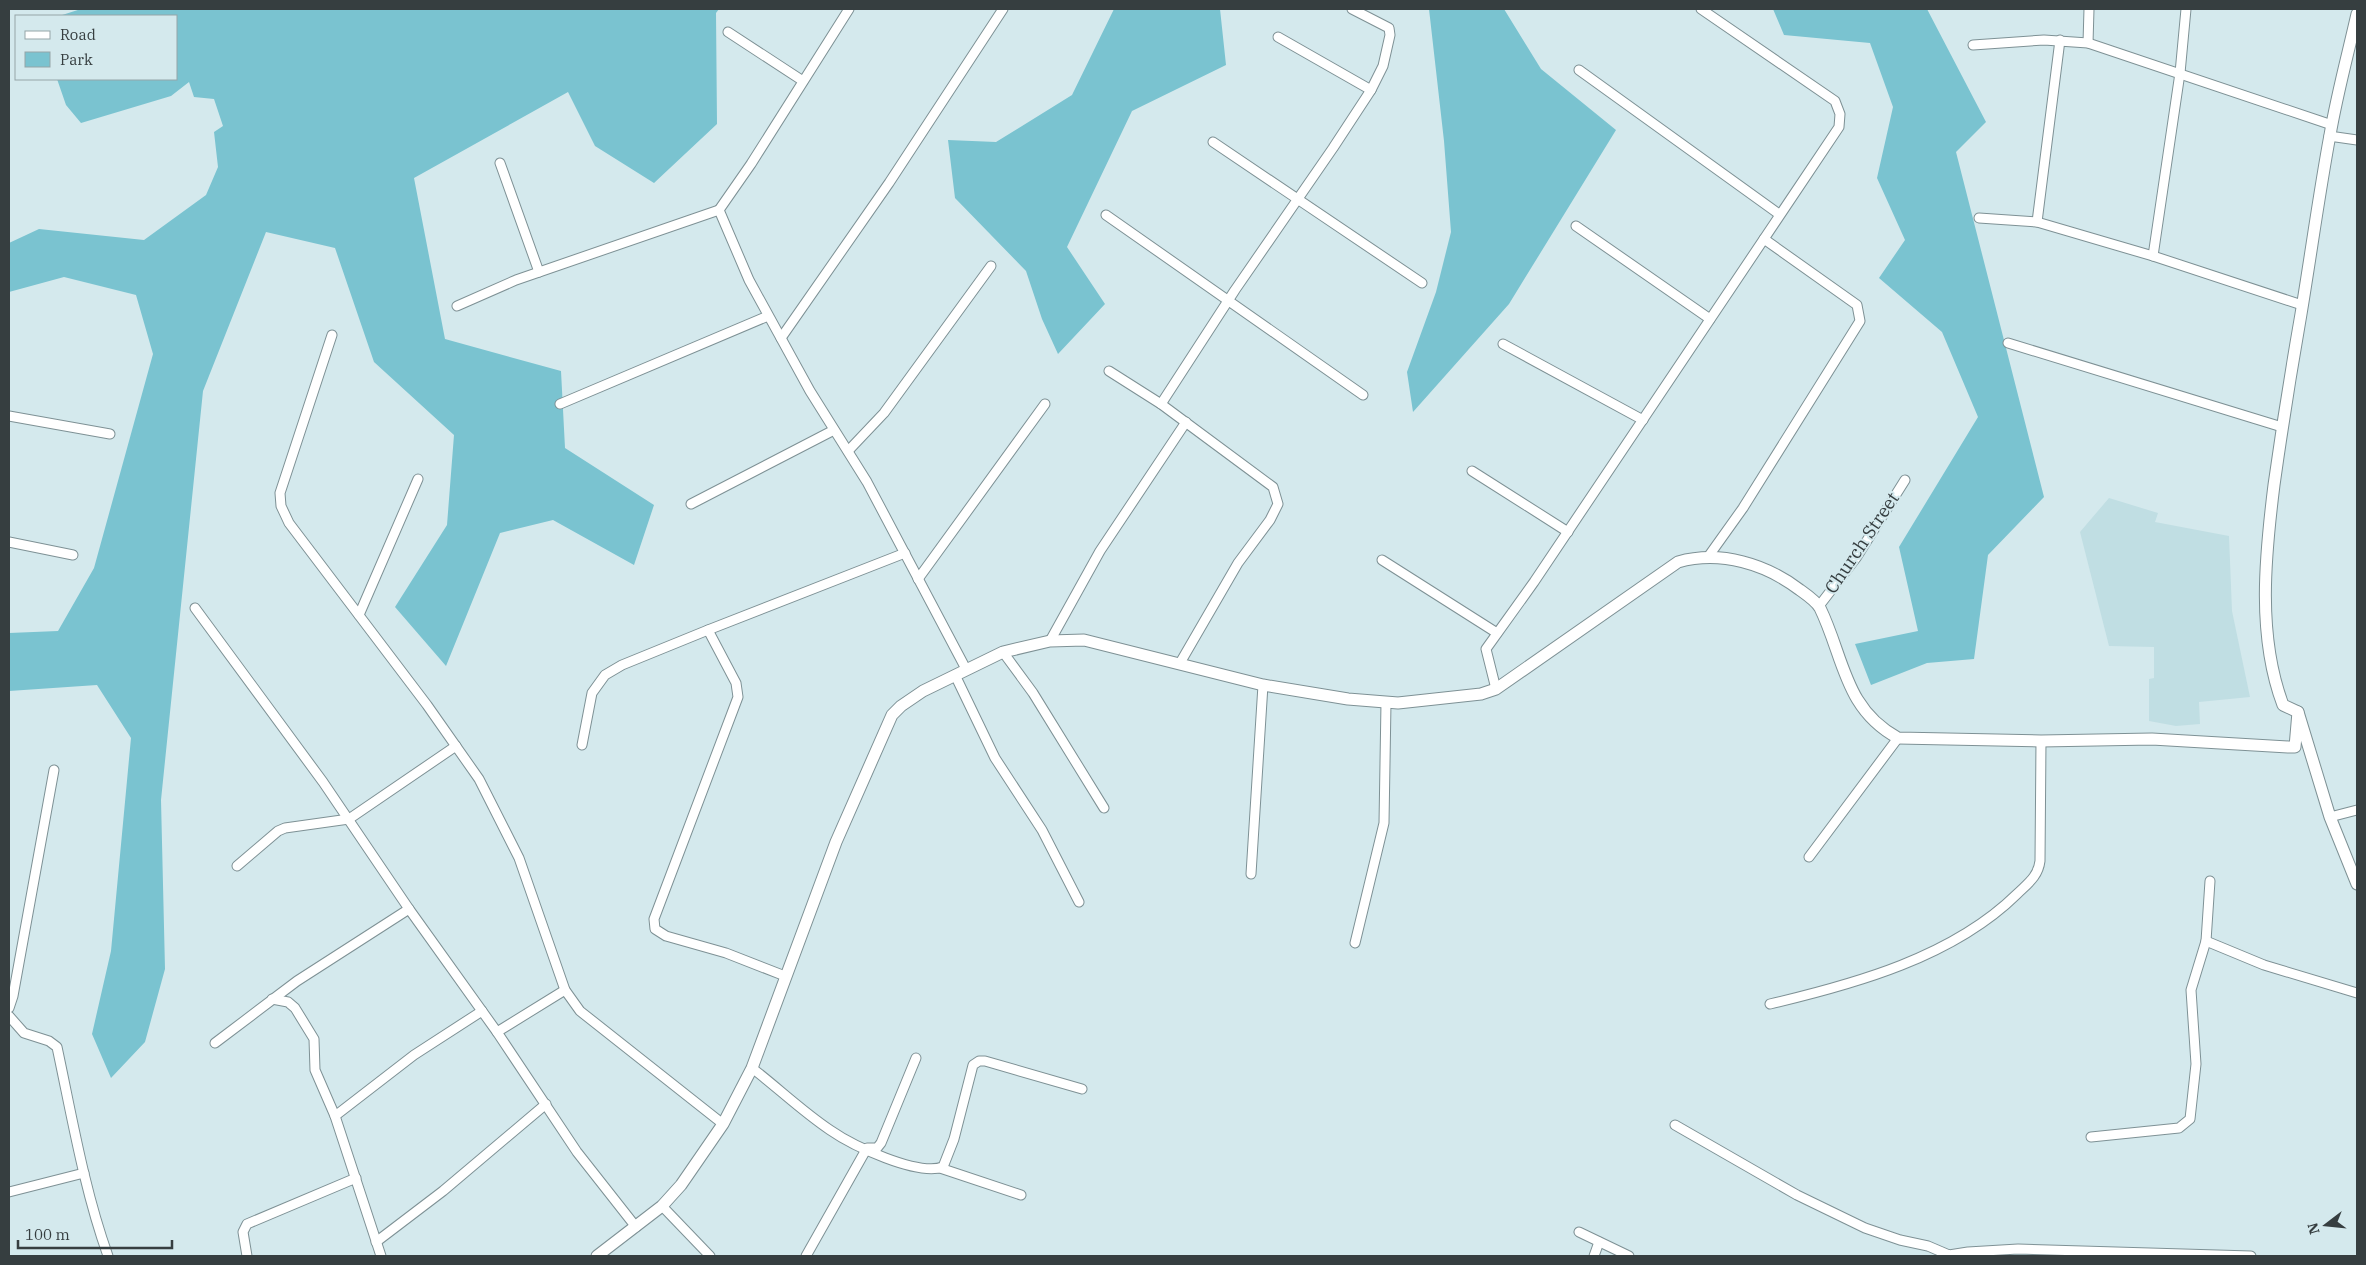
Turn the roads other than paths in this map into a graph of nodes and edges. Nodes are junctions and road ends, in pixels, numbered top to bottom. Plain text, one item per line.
1 (849, 9) edge
2 (1003, 9) edge
3 (1352, 9) edge
4 (1701, 9) edge
5 (2089, 9) edge
6 (2186, 9) edge
7 (2357, 14) edge
8 (728, 32) dead end
9 (1278, 37) dead end
10 (2060, 40) junction
11 (2088, 42) junction
12 (1972, 45) dead end
13 (1579, 70) dead end
14 (2180, 72) junction
15 (803, 81) junction
16 (1371, 90) junction
17 (2331, 131) junction
18 (2357, 140) edge
19 (1213, 142) dead end
20 (500, 163) dead end
21 (1298, 200) junction
22 (718, 210) junction
23 (1779, 214) junction
24 (1106, 215) dead end
25 (1979, 218) dead end
26 (2037, 222) junction
27 (1576, 226) dead end
28 (1764, 239) junction
29 (2153, 256) junction
30 (991, 266) dead end
31 (539, 272) junction
32 (1422, 283) dead end
33 (1228, 301) junction
34 (2302, 305) junction
35 (457, 306) dead end
36 (768, 316) junction
37 (1710, 320) junction
38 (332, 335) dead end
39 (781, 338) junction
40 (2008, 343) dead end
41 (1503, 344) dead end
42 (1109, 371) dead end
43 (1363, 395) dead end
44 (560, 404) dead end
45 (1045, 404) dead end
46 (1161, 404) junction
47 (9, 416) edge
48 (1643, 420) junction
49 (1186, 422) junction
50 (2282, 427) junction
51 (834, 430) junction
52 (110, 434) dead end
53 (848, 451) junction
54 (1472, 471) dead end
55 (418, 479) dead end
56 (1905, 480) dead end
57 (691, 504) dead end
58 (1568, 532) junction
59 (9, 542) edge
60 (905, 553) junction
61 (73, 555) dead end
62 (1708, 557) junction
63 (1382, 560) dead end
64 (918, 579) junction
65 (1819, 606) junction
66 (195, 608) dead end
67 (359, 615) junction
68 (708, 630) junction
69 (1497, 633) junction
70 (1050, 642) junction
71 (1003, 652) junction
72 (1180, 663) junction
73 (966, 669) junction
74 (955, 675) junction
75 (1263, 685) junction
76 (1496, 689) junction
77 (1386, 703) junction
78 (2298, 712) junction
79 (1898, 738) junction
80 (2041, 741) junction
81 (582, 745) dead end
82 (456, 746) junction
83 (54, 770) dead end
84 (1104, 808) dead end
85 (2357, 810) edge
86 (2330, 817) junction
87 (349, 820) junction
88 (1808, 857) dead end
89 (237, 866) dead end
90 (1251, 874) dead end
91 (2210, 881) dead end
92 (2357, 884) edge
93 (1079, 902) dead end
94 (409, 908) junction
95 (2206, 941) junction
96 (1355, 943) dead end
97 (785, 976) junction
98 (565, 990) junction
99 (2357, 993) edge
100 (272, 999) junction
101 (1770, 1004) dead end
102 (9, 1008) edge
103 (482, 1010) junction
104 (9, 1016) edge
105 (498, 1032) junction
106 (215, 1043) dead end
107 (916, 1058) dead end
108 (752, 1068) junction
109 (1082, 1090) dead end
110 (546, 1104) junction
111 (335, 1116) junction
112 (724, 1124) junction
113 (1675, 1125) dead end
114 (2091, 1137) dead end
115 (867, 1148) junction
116 (940, 1168) junction
117 (84, 1173) junction
118 (356, 1178) junction
119 (9, 1192) edge
120 (1021, 1195) dead end
121 (662, 1206) junction
122 (636, 1227) junction
123 (1579, 1232) dead end
124 (376, 1242) junction
125 (1599, 1242) junction
126 (108, 1256) edge
127 (247, 1256) edge
128 (381, 1256) edge
129 (597, 1256) edge
130 (710, 1256) edge
131 (806, 1256) edge
132 (1594, 1256) edge
133 (1629, 1256) edge
134 (2251, 1256) edge

1 - 15 street
2 - 39 street
3 - 16 street
4 - 23 street
5 - 11 street
6 - 14 street
7 - 17 street
8 - 15 street
9 - 16 street
10 - 11 street
10 - 12 street
10 - 26 street
11 - 14 street
13 - 23 street
14 - 17 street
14 - 29 street
15 - 22 street
16 - 21 street
17 - 18 street
17 - 34 street
19 - 21 street
20 - 31 street
21 - 32 street
21 - 33 street
22 - 31 street
22 - 36 street
23 - 28 street
24 - 33 street
25 - 26 street
26 - 29 street
27 - 37 street
28 - 37 street
28 - 62 street
29 - 34 street
30 - 53 street
31 - 35 street
33 - 43 street
33 - 46 street
34 - 50 street
36 - 39 street
36 - 44 street
37 - 48 street
38 - 67 street
39 - 51 street
40 - 50 street
41 - 48 street
42 - 46 street
45 - 64 street
46 - 49 street
47 - 52 street
48 - 58 street
49 - 70 street
49 - 72 street
50 - 78 street
51 - 53 street
51 - 57 street
53 - 60 street
54 - 58 street
55 - 67 street
56 - 65 street, Church Street
58 - 69 street
59 - 61 street
60 - 64 street
60 - 68 street
62 - 65 street
62 - 76 street
63 - 69 street
64 - 73 street
65 - 79 street
66 - 87 street
67 - 82 street
68 - 81 street
68 - 97 street
69 - 76 street
70 - 71 street
70 - 72 street
71 - 73 street
71 - 84 street
72 - 75 street
73 - 74 street
74 - 93 street
74 - 97 street
75 - 77 street
75 - 90 street
76 - 77 street
77 - 96 street
78 - 80 street
78 - 86 street
79 - 80 street
79 - 88 street
80 - 101 street
82 - 87 street
82 - 98 street
83 - 102 street
85 - 86 street
86 - 92 street
87 - 89 street
87 - 94 street
91 - 95 street
94 - 100 street
94 - 103 street
95 - 99 street
95 - 114 street
97 - 108 street
98 - 105 street
98 - 112 street
100 - 106 street
100 - 111 street
103 - 105 street
103 - 111 street
104 - 117 street
105 - 110 street
107 - 115 street
108 - 112 street
108 - 115 street
109 - 116 street
110 - 122 street
110 - 124 street
111 - 118 street
112 - 121 street
113 - 134 street
115 - 116 street
115 - 131 street
116 - 120 street
117 - 119 street
117 - 126 street
118 - 124 street
118 - 127 street
121 - 122 street
121 - 130 street
122 - 129 street
123 - 125 street
124 - 128 street
125 - 132 street
125 - 133 street

